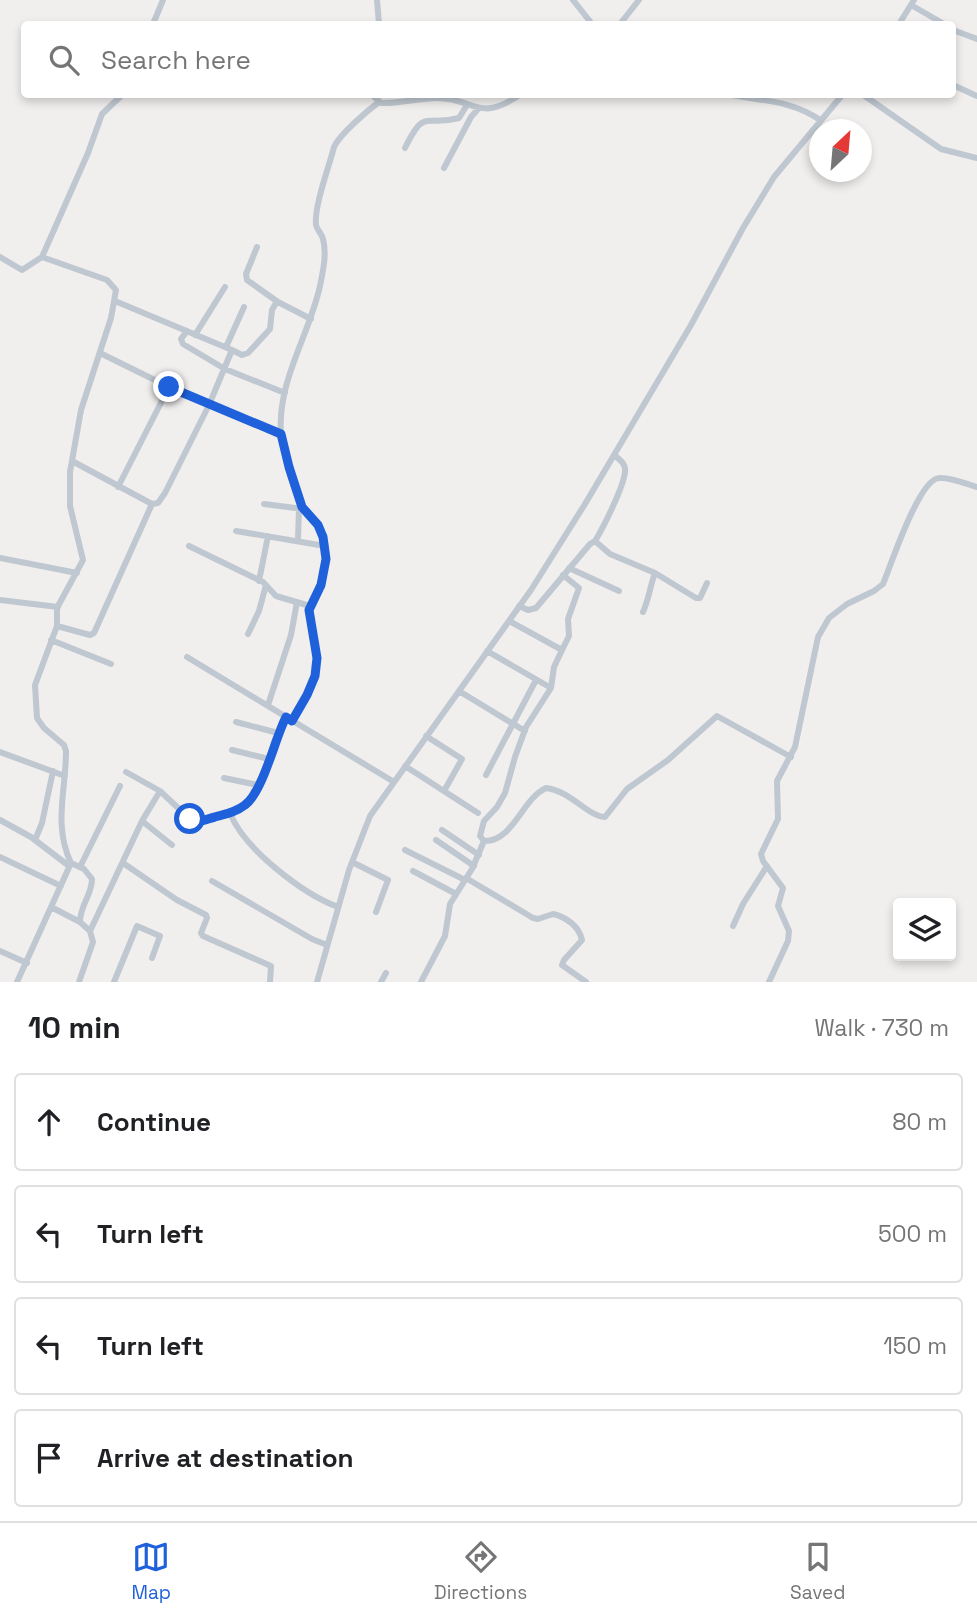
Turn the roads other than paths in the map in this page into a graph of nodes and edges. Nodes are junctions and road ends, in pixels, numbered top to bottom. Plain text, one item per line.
1 (163, 0) edge
2 (377, 0) edge
3 (573, 0) edge
4 (639, 0) edge
5 (912, 3) edge
6 (154, 21) edge
7 (379, 21) edge
8 (590, 21) edge
9 (622, 21) edge
10 (901, 21) edge
11 (939, 21) edge
12 (956, 31) edge
13 (977, 39) edge
14 (956, 86) edge
15 (977, 96) edge
16 (119, 98) edge
17 (515, 98) edge
18 (753, 98) edge
19 (839, 98) edge
20 (868, 98) edge
21 (375, 99) edge
22 (462, 101) edge
23 (478, 108) junction
24 (819, 119) edge
25 (821, 119) edge
26 (809, 134) edge
27 (405, 148) dead end
28 (977, 158) edge
29 (444, 168) dead end
30 (257, 247) dead end
31 (0, 257) edge
32 (42, 257) junction
33 (225, 287) dead end
34 (115, 301) junction
35 (277, 301) junction
36 (244, 307) dead end
37 (311, 319) junction
38 (187, 331) junction
39 (195, 335) junction
40 (229, 349) junction
41 (100, 354) junction
42 (225, 369) junction
43 (169, 387) junction
44 (285, 393) junction
45 (209, 405) junction
46 (281, 434) junction
47 (614, 455) junction
48 (72, 461) junction
49 (118, 487) junction
50 (977, 487) edge
51 (152, 504) junction
52 (264, 504) dead end
53 (301, 508) junction
54 (236, 531) dead end
55 (268, 536) junction
56 (298, 541) junction
57 (595, 541) junction
58 (189, 546) dead end
59 (325, 547) junction
60 (0, 558) edge
61 (569, 568) junction
62 (77, 573) junction
63 (655, 573) junction
64 (563, 575) junction
65 (260, 581) junction
66 (707, 583) dead end
67 (267, 585) junction
68 (619, 591) dead end
69 (0, 600) edge
70 (297, 602) junction
71 (310, 606) junction
72 (519, 606) junction
73 (58, 607) junction
74 (643, 612) dead end
75 (509, 621) junction
76 (57, 626) junction
77 (248, 634) dead end
78 (51, 640) junction
79 (562, 650) junction
80 (487, 651) junction
81 (187, 657) dead end
82 (111, 664) dead end
83 (536, 680) junction
84 (551, 688) junction
85 (459, 691) junction
86 (268, 705) junction
87 (291, 720) junction
88 (236, 722) dead end
89 (512, 723) junction
90 (525, 731) junction
91 (278, 733) junction
92 (426, 736) junction
93 (232, 750) dead end
94 (0, 752) edge
95 (791, 757) junction
96 (269, 759) junction
97 (405, 766) junction
98 (52, 771) junction
99 (126, 772) dead end
100 (486, 775) dead end
101 (65, 776) junction
102 (224, 778) dead end
103 (394, 782) junction
104 (258, 785) junction
105 (120, 786) dead end
106 (160, 791) junction
107 (444, 791) junction
108 (478, 813) dead end
109 (231, 816) junction
110 (0, 820) edge
111 (142, 821) junction
112 (442, 830) dead end
113 (436, 840) dead end
114 (35, 841) junction
115 (484, 841) junction
116 (172, 845) dead end
117 (405, 850) dead end
118 (479, 855) junction
119 (0, 857) edge
120 (352, 862) junction
121 (122, 863) junction
122 (70, 865) junction
123 (474, 866) junction
124 (767, 866) junction
125 (80, 867) junction
126 (413, 872) dead end
127 (465, 879) junction
128 (212, 881) dead end
129 (61, 886) junction
130 (456, 894) junction
131 (51, 907) junction
132 (338, 907) junction
133 (376, 912) dead end
134 (80, 922) junction
135 (733, 926) dead end
136 (90, 931) junction
137 (327, 945) junction
138 (0, 951) edge
139 (152, 958) dead end
140 (27, 962) junction
141 (386, 973) dead end
142 (17, 982) edge
143 (79, 982) edge
144 (114, 982) edge
145 (270, 982) edge
146 (317, 982) edge
147 (380, 982) edge
148 (421, 982) edge
149 (586, 982) edge
150 (769, 982) edge

1 - 6 street
2 - 7 street
3 - 8 street
4 - 9 street
5 - 10 street
5 - 11 street
12 - 13 street
14 - 15 street
16 - 32 street
17 - 23 street
18 - 24 street
19 - 25 street
20 - 28 street
21 - 22 street
21 - 37 street
22 - 23 street
22 - 27 street
23 - 29 street
26 - 47 street
30 - 35 street
31 - 32 street
32 - 34 street
33 - 39 street
34 - 38 street
34 - 41 street
35 - 37 street
35 - 40 street
36 - 40 street
37 - 44 street
38 - 39 street
38 - 42 street
39 - 40 street
40 - 42 street
41 - 43 street
41 - 48 street
42 - 44 street
42 - 45 street
43 - 45 street
43 - 49 street
44 - 46 street
45 - 46 street
45 - 51 street
46 - 53 street
47 - 57 street
47 - 72 street
48 - 49 street
48 - 62 street
49 - 51 street
50 - 95 street
51 - 76 street
52 - 53 street
53 - 56 street
53 - 59 street
54 - 55 street
55 - 56 street
55 - 65 street
56 - 59 street
57 - 61 street
57 - 63 street
58 - 65 street
59 - 71 street
60 - 62 street
61 - 64 street
61 - 68 street
62 - 73 street
63 - 66 street
63 - 74 street
64 - 72 street
64 - 79 street
65 - 67 street
67 - 70 street
67 - 77 street
69 - 73 street
70 - 71 street
70 - 86 street
71 - 87 street
72 - 75 street
73 - 76 street
75 - 79 street
75 - 80 street
76 - 78 street
78 - 82 street
78 - 101 street
79 - 84 street
80 - 83 street
80 - 85 street
81 - 86 street
83 - 84 street
83 - 89 street
84 - 90 street
85 - 89 street
85 - 92 street
86 - 87 street
87 - 91 street
87 - 103 street
88 - 91 street
89 - 90 street
89 - 100 street
90 - 115 street
91 - 96 street
92 - 97 street
92 - 107 street
93 - 96 street
94 - 98 street
95 - 115 street
95 - 124 street
96 - 104 street
97 - 103 street
97 - 107 street
98 - 101 street
98 - 114 street
99 - 106 street
101 - 122 street
102 - 104 street
103 - 120 street
104 - 109 street
105 - 125 street
106 - 109 street
106 - 111 street
107 - 108 street
109 - 132 street
110 - 114 street
111 - 116 street
111 - 121 street
112 - 118 street
113 - 123 street
114 - 122 street
115 - 118 street
117 - 127 street
118 - 123 street
119 - 129 street
120 - 132 street
120 - 133 street
121 - 136 street
121 - 145 street
122 - 125 street
122 - 129 street
123 - 127 street
124 - 135 street
124 - 150 street
125 - 134 street
126 - 130 street
127 - 130 street
127 - 149 street
128 - 137 street
129 - 131 street
130 - 148 street
131 - 134 street
131 - 140 street
132 - 137 street
134 - 136 street
136 - 143 street
137 - 146 street
138 - 140 street
139 - 144 street
140 - 142 street
141 - 147 street

